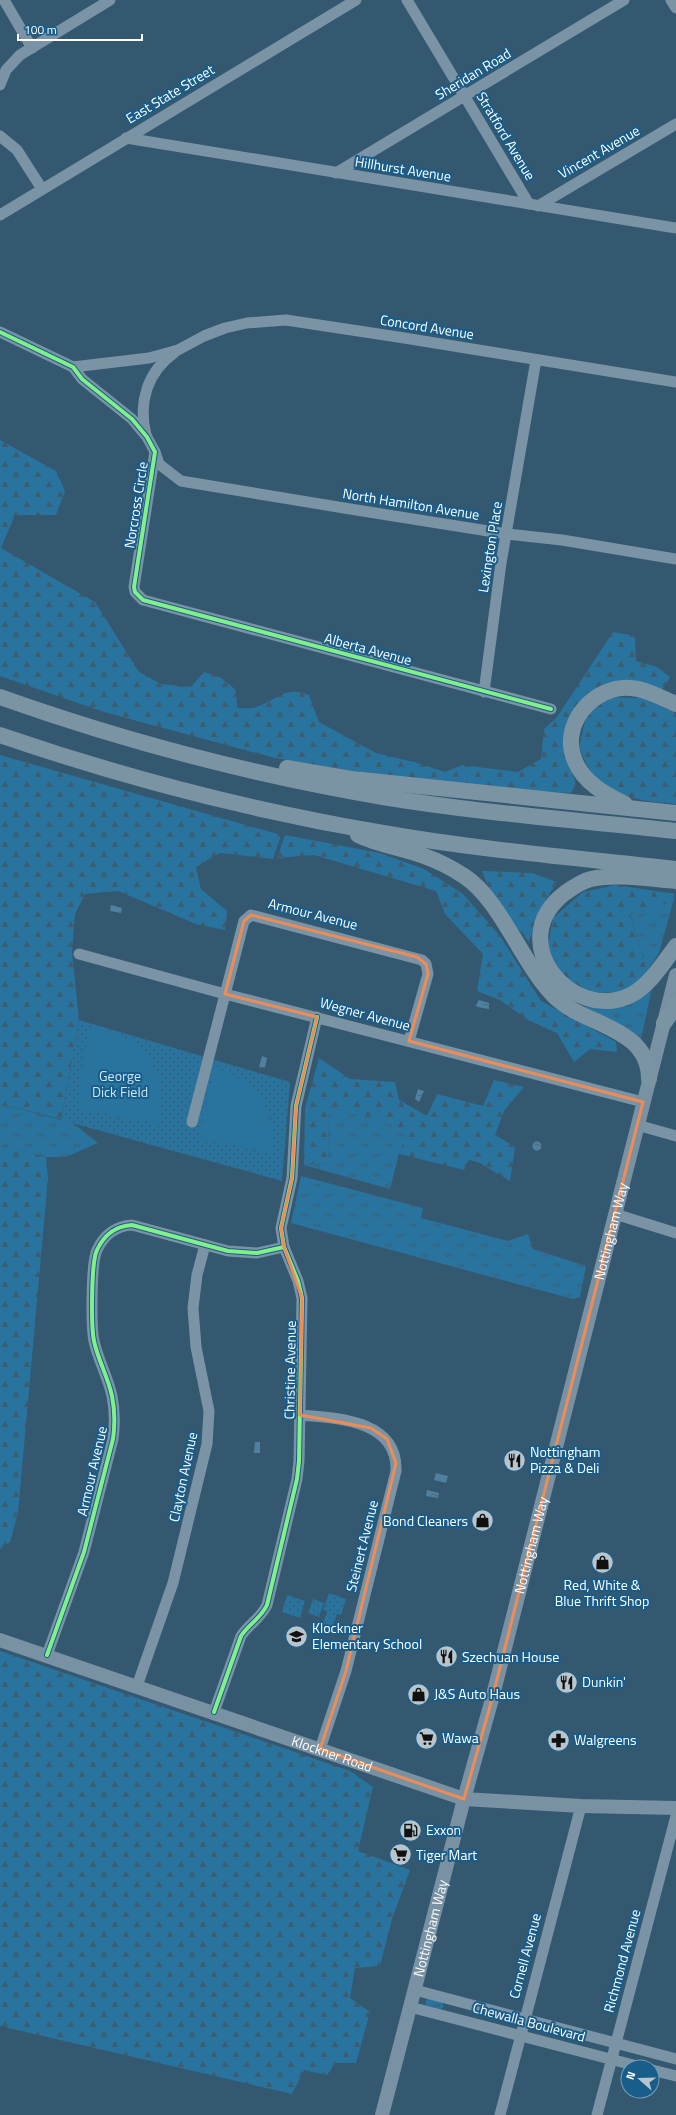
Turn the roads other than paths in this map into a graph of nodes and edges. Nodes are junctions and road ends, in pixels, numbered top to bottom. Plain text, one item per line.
1 (4, 0) edge
2 (110, 0) edge
3 (407, 0) edge
4 (624, 0) edge
5 (671, 0) edge
6 (354, 1) edge
7 (676, 8) edge
8 (32, 48) junction
9 (0, 85) edge
10 (465, 96) junction
11 (676, 124) edge
12 (0, 136) edge
13 (126, 138) junction
14 (336, 173) junction
15 (42, 189) junction
16 (534, 205) junction
17 (0, 215) edge
18 (676, 228) edge
19 (0, 332) edge
20 (178, 350) junction
21 (536, 360) junction
22 (73, 367) junction
23 (676, 382) edge
24 (147, 437) junction
25 (155, 452) junction
26 (507, 534) junction
27 (676, 559) edge
28 (178, 610) joint
29 (484, 692) junction
30 (0, 697) edge
31 (676, 704) edge
32 (551, 709) dead end
33 (0, 735) edge
34 (142, 742) junction
35 (635, 809) junction
36 (672, 812) edge
37 (334, 824) junction
38 (671, 830) edge
39 (676, 869) edge
40 (652, 873) junction
41 (676, 881) edge
42 (676, 946) edge
43 (79, 954) dead end
44 (676, 975) edge
45 (225, 994) junction
46 (676, 1006) edge
47 (317, 1017) junction
48 (664, 1023) junction
49 (409, 1041) junction
50 (649, 1079) junction
51 (643, 1102) junction
52 (192, 1122) dead end
53 (637, 1124) junction
54 (676, 1136) edge
55 (615, 1214) junction
56 (676, 1233) edge
57 (205, 1245) junction
58 (284, 1248) junction
59 (300, 1415) junction
60 (0, 1640) edge
61 (47, 1655) junction
62 (136, 1686) junction
63 (214, 1712) junction
64 (320, 1748) junction
65 (464, 1799) junction
66 (581, 1806) junction
67 (676, 1808) edge
68 (676, 1816) edge
69 (415, 1990) junction
70 (449, 1999) junction
71 (410, 2007) junction
72 (445, 2016) junction
73 (524, 2019) junction
74 (520, 2035) junction
75 (615, 2043) junction
76 (611, 2059) junction
77 (676, 2059) edge
78 (620, 2061) edge
79 (660, 2072) edge
80 (676, 2076) edge
81 (382, 2115) edge
82 (500, 2115) edge
83 (596, 2115) edge

1 - 8 street
2 - 8 street
3 - 10 street, Stratford Avenue
4 - 10 street, Sheridan Road
5 - 7 street
6 - 13 street, East State Street
8 - 9 street
10 - 14 street, Sheridan Road
10 - 16 street, Stratford Avenue
11 - 16 street, Vincent Avenue
12 - 15 street
13 - 14 street, Hillhurst Avenue
13 - 15 street, East State Street
14 - 16 street, Hillhurst Avenue
15 - 17 street, East State Street
16 - 18 street, Hillhurst Avenue
19 - 22 street, Norcross Circle
20 - 21 street, Concord Avenue
20 - 22 street, Concord Avenue
20 - 24 street, Concord Avenue
21 - 23 street, Concord Avenue
21 - 26 street, Lexington Place
22 - 24 street, Norcross Circle
24 - 25 street, Norcross Circle
25 - 26 street, North Hamilton Avenue
25 - 28 street, Norcross Circle
26 - 27 street, North Hamilton Avenue
26 - 29 street, Lexington Place
28 - 29 street, Alberta Avenue
29 - 32 street, Alberta Avenue
30 - 34 highway
31 - 35 highway
33 - 37 highway
34 - 35 highway
34 - 38 highway
35 - 36 highway
37 - 40 highway
37 - 50 highway
39 - 40 highway
40 - 41 highway
40 - 42 highway
43 - 45 street, Wegner Avenue
44 - 48 main road, Nottingham Way
45 - 47 street, Wegner Avenue
45 - 49 street, Armour Avenue
45 - 52 street, Armour Avenue
46 - 48 highway
47 - 49 street, Wegner Avenue
47 - 58 street, Christine Avenue
48 - 50 main road, Nottingham Way
49 - 51 street, Wegner Avenue
50 - 51 main road, Nottingham Way
51 - 53 main road, Nottingham Way
53 - 54 street
53 - 55 main road, Nottingham Way
55 - 56 street
55 - 65 main road, Nottingham Way
57 - 58 street, Armour Avenue
57 - 61 street, Armour Avenue
57 - 62 street, Clayton Avenue
58 - 59 street, Christine Avenue
59 - 63 street, Christine Avenue
59 - 64 street, Steinert Avenue
60 - 61 main road, Klockner Road
61 - 62 main road, Klockner Road
62 - 63 main road, Klockner Road
63 - 64 main road, Klockner Road
64 - 65 main road, Klockner Road
65 - 66 main road, Klockner Road
65 - 69 main road, Nottingham Way
66 - 67 main road, Klockner Road
66 - 73 street, Cornell Avenue
68 - 75 street, Richmond Avenue
69 - 70 street, Chewalla Boulevard
69 - 71 main road, Nottingham Way
70 - 72 street
70 - 73 street, Chewalla Boulevard
71 - 72 street, Chewalla Boulevard
71 - 81 main road, Nottingham Way
72 - 74 street, Chewalla Boulevard
73 - 74 street, Cornell Avenue
73 - 75 street, Chewalla Boulevard
74 - 76 street, Chewalla Boulevard
74 - 82 street, Cornell Avenue
75 - 76 street, Richmond Avenue
75 - 77 street, Chewalla Boulevard
76 - 78 street, Chewalla Boulevard
76 - 83 street, Richmond Avenue
79 - 80 street

